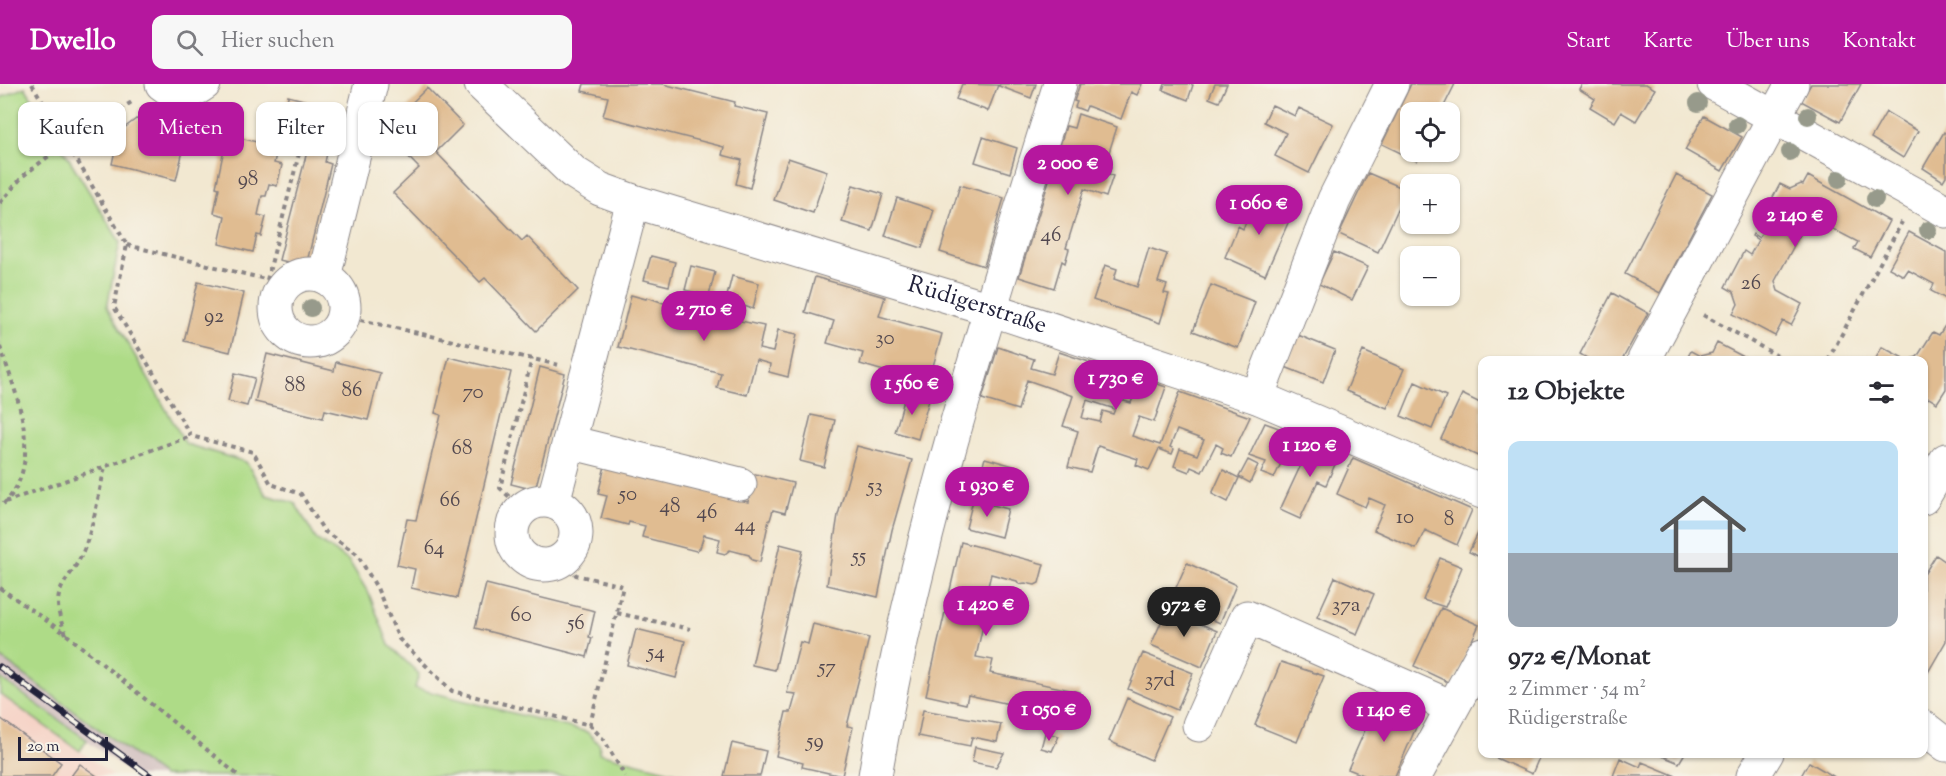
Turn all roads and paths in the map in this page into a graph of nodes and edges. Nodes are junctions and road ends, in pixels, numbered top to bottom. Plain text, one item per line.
1 (32, 84) edge
2 (204, 84) edge
3 (371, 84) edge
4 (481, 84) edge
5 (1060, 84) edge
6 (1392, 84) edge
7 (1714, 84) edge
8 (1792, 84) edge
9 (152, 90) edge
10 (43, 102) edge
11 (126, 106) edge
12 (1774, 118) junction
13 (355, 147) junction
14 (49, 156) edge
15 (75, 156) edge
16 (1917, 195) junction
17 (633, 201) junction
18 (0, 203) edge
19 (1946, 211) edge
20 (127, 245) junction
21 (324, 277) junction
22 (276, 282) junction
23 (1676, 300) junction
24 (990, 309) junction
25 (344, 316) junction
26 (0, 347) edge
27 (1646, 356) edge
28 (1778, 356) edge
29 (1830, 356) edge
30 (532, 358) junction
31 (588, 371) junction
32 (1257, 397) junction
33 (191, 436) junction
34 (569, 442) junction
35 (1946, 460) edge
36 (105, 467) junction
37 (740, 484) dead end
38 (1478, 490) edge
39 (1928, 490) edge
40 (5, 502) junction
41 (553, 502) junction
42 (0, 507) edge
43 (522, 509) junction
44 (564, 559) junction
45 (0, 588) edge
46 (617, 612) junction
47 (690, 629) dead end
48 (66, 635) junction
49 (1478, 661) edge
50 (1452, 707) junction
51 (590, 725) junction
52 (1198, 725) dead end
53 (1928, 731) edge
54 (1946, 745) edge
55 (1764, 758) edge
56 (239, 776) edge
57 (625, 776) edge
58 (874, 776) edge
59 (1415, 776) edge
60 (1753, 776) edge

1 - 10 path
2 - 9 street
3 - 13 street
4 - 17 street, Rüdigerstraße
5 - 24 street
6 - 32 street
7 - 12 street
8 - 12 street
9 - 11 path
12 - 16 street
12 - 23 street
13 - 21 street
13 - 22 path
14 - 18 path
15 - 20 path
16 - 19 street
16 - 29 path
17 - 24 street, Rüdigerstraße
17 - 31 street
20 - 22 path
20 - 33 path
21 - 22 street
21 - 25 street
22 - 25 street
23 - 27 street
23 - 28 path
24 - 32 street, Rüdigerstraße
24 - 58 street
25 - 30 path
26 - 40 path
30 - 31 path
30 - 43 path
31 - 34 street
32 - 38 street, Rüdigerstraße
33 - 36 path
33 - 51 path
34 - 37 street
34 - 41 street
35 - 39 street
36 - 40 path
36 - 48 path
40 - 42 path
41 - 43 street
41 - 44 street
43 - 44 street
44 - 46 path
45 - 48 path
46 - 47 path
46 - 51 path
48 - 56 path
49 - 50 street
50 - 52 street
50 - 59 street
51 - 57 path
53 - 54 street
55 - 60 street

